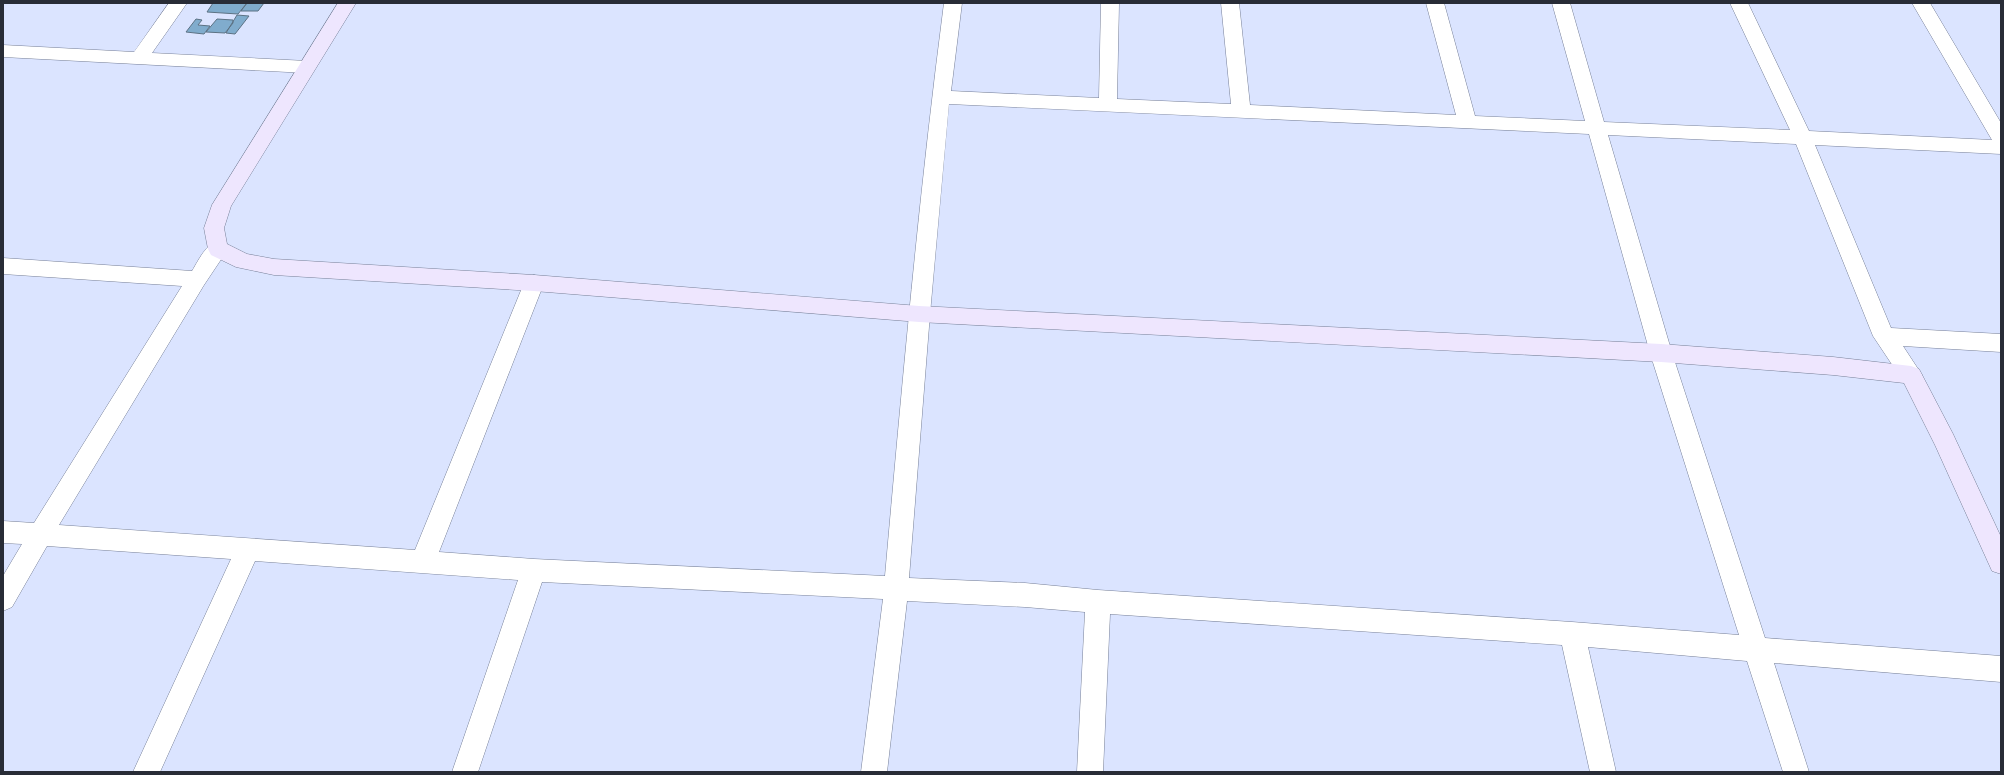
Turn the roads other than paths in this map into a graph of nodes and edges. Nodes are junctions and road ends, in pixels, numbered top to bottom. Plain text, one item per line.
1 (178, 3) edge
2 (347, 3) edge
3 (953, 3) edge
4 (1110, 3) edge
5 (1230, 3) edge
6 (1435, 3) edge
7 (1561, 3) edge
8 (1739, 3) edge
9 (1921, 3) edge
10 (3, 52) edge
11 (138, 58) junction
12 (307, 67) junction
13 (941, 97) junction
14 (1108, 105) junction
15 (1241, 111) junction
16 (1467, 122) junction
17 (1598, 128) junction
18 (1803, 138) junction
19 (2001, 139) edge
20 (2001, 147) edge
21 (218, 249) junction
22 (3, 266) edge
23 (197, 279) junction
24 (534, 283) junction
25 (919, 314) junction
26 (1884, 336) junction
27 (2001, 343) edge
28 (1661, 353) junction
29 (1911, 376) junction
30 (3, 532) edge
31 (40, 535) junction
32 (248, 550) junction
33 (423, 561) junction
34 (2001, 563) edge
35 (534, 570) junction
36 (896, 590) junction
37 (3, 599) edge
38 (1098, 602) junction
39 (1572, 634) junction
40 (1758, 649) junction
41 (2001, 669) edge
42 (146, 772) edge
43 (465, 772) edge
44 (874, 772) edge
45 (1090, 772) edge
46 (1603, 772) edge
47 (1796, 772) edge

1 - 11 street
2 - 12 main road
3 - 13 street
4 - 14 street
5 - 15 street
6 - 16 street
7 - 17 street
8 - 18 street
9 - 19 street
10 - 11 street
11 - 12 street
12 - 21 main road
13 - 14 street
13 - 25 street
14 - 15 street
15 - 16 street
16 - 17 street
17 - 18 street
17 - 28 street
18 - 20 street
18 - 26 street
21 - 23 street
21 - 24 main road
22 - 23 street
23 - 31 street
24 - 25 main road
24 - 33 street
25 - 28 main road
25 - 36 street
26 - 27 street
26 - 29 street
28 - 29 main road
28 - 40 street
29 - 34 main road
30 - 31 street
31 - 32 street
31 - 37 street
32 - 33 street
32 - 42 street
33 - 35 street
35 - 36 street
35 - 43 street
36 - 38 street
36 - 44 street
38 - 39 street
38 - 45 street
39 - 40 street
39 - 46 street
40 - 41 street
40 - 47 street

